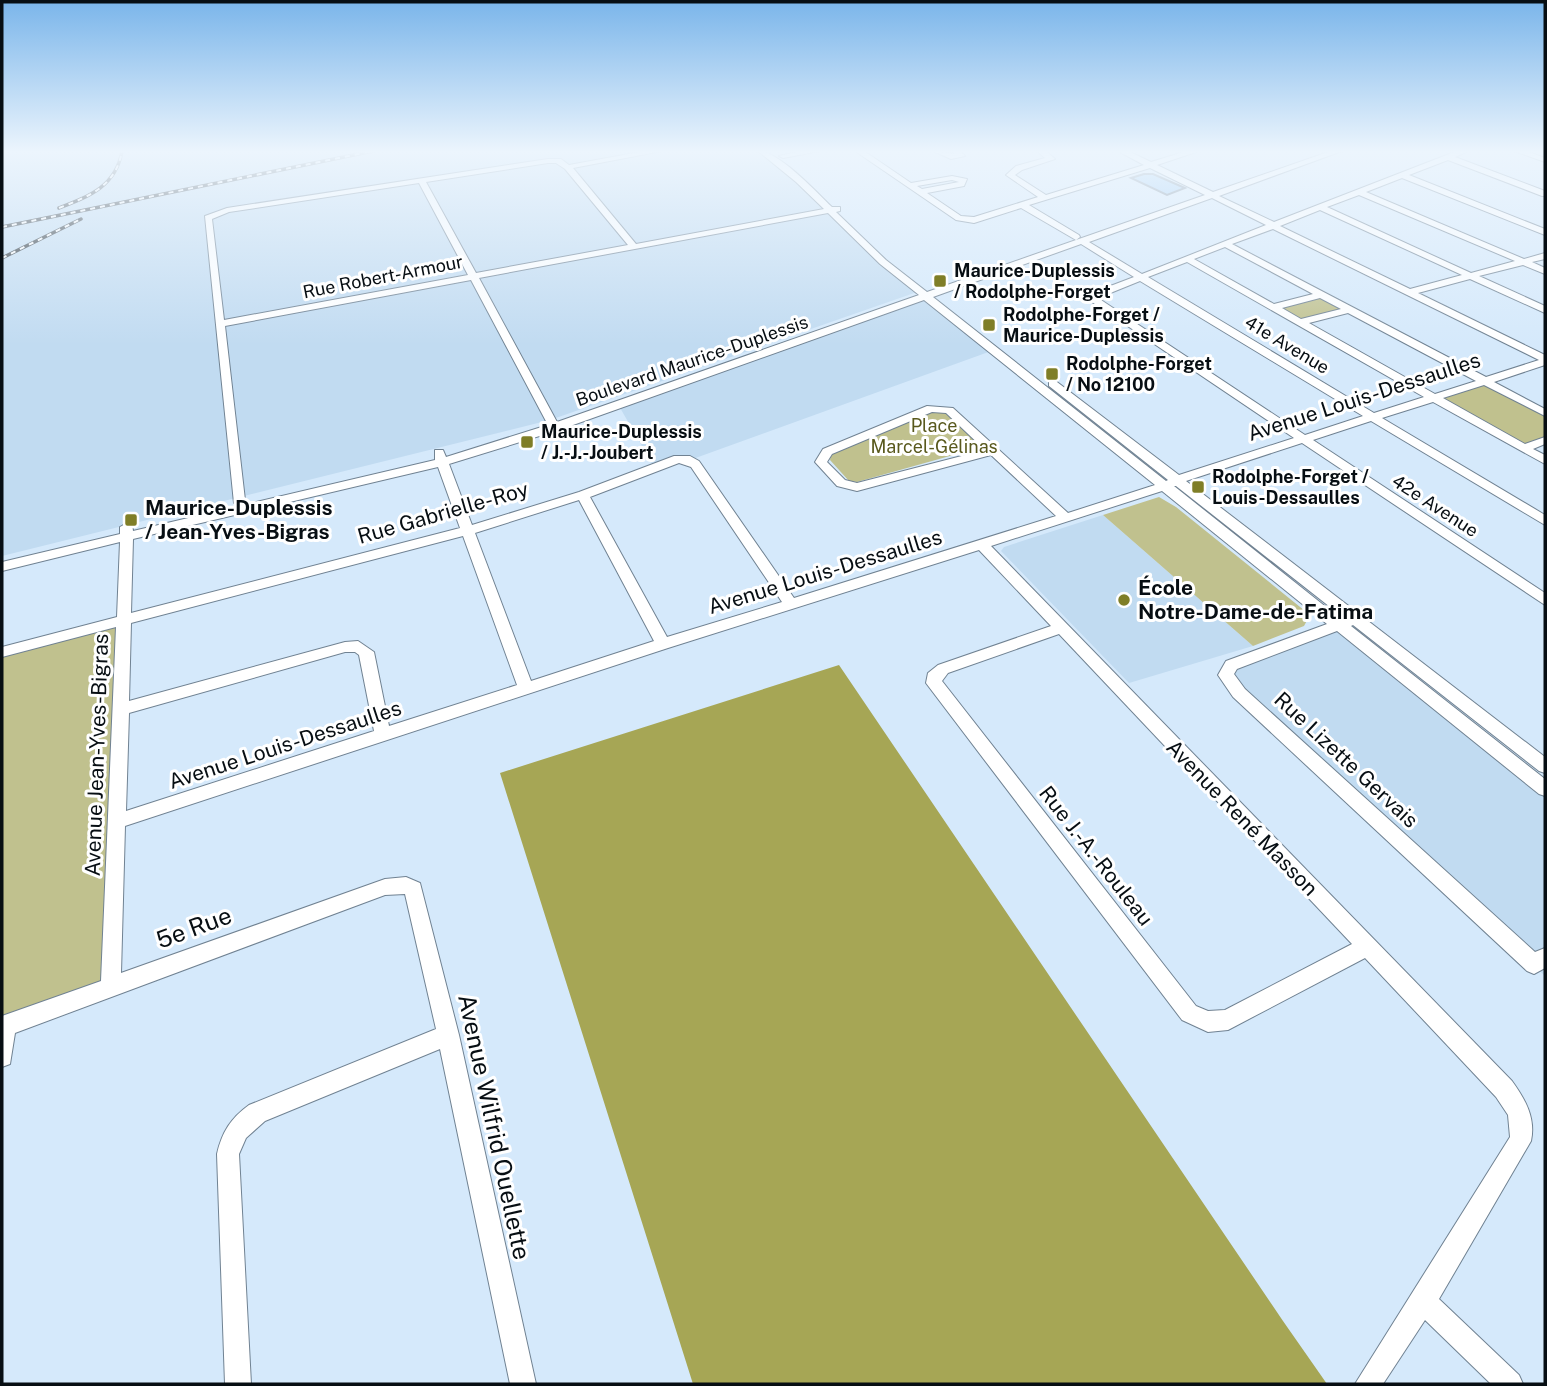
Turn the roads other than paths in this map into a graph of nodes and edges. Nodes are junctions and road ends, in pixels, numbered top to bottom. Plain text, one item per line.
1 (211, 216) edge
2 (441, 216) edge
3 (608, 216) edge
4 (804, 216) edge
5 (834, 216) edge
6 (849, 216) edge
7 (958, 216) edge
8 (993, 216) edge
9 (1040, 216) edge
10 (1146, 216) edge
11 (1254, 216) edge
12 (1297, 216) edge
13 (1339, 216) edge
14 (1415, 216) edge
15 (1504, 216) edge
16 (1273, 225) junction
17 (1545, 232) edge
18 (1079, 239) junction
19 (1225, 244) junction
20 (634, 247) junction
21 (1545, 256) edge
22 (1187, 259) junction
23 (1522, 261) junction
24 (1545, 271) edge
25 (1470, 275) junction
26 (474, 276) junction
27 (1142, 277) junction
28 (929, 292) junction
29 (1410, 292) junction
30 (1321, 295) junction
31 (1274, 307) junction
32 (1349, 310) junction
33 (1545, 310) edge
34 (1301, 323) junction
35 (220, 324) junction
36 (1545, 360) edge
37 (1484, 380) junction
38 (1432, 397) junction
39 (1545, 413) edge
40 (1371, 416) junction
41 (553, 424) junction
42 (1301, 439) junction
43 (1545, 440) edge
44 (1524, 448) junction
45 (994, 450) junction
46 (440, 457) junction
47 (1545, 460) edge
48 (1171, 483) junction
49 (583, 495) junction
50 (239, 500) junction
51 (1066, 518) junction
52 (1545, 521) edge
53 (469, 530) junction
54 (127, 531) junction
55 (982, 545) junction
56 (2, 556) edge
57 (2, 566) edge
58 (1545, 600) edge
59 (791, 604) junction
60 (124, 621) junction
61 (1347, 622) junction
62 (1060, 628) junction
63 (663, 644) junction
64 (2, 652) edge
65 (527, 690) junction
66 (122, 709) junction
67 (383, 736) junction
68 (1545, 766) edge
69 (1545, 789) edge
70 (118, 821) junction
71 (406, 885) joint
72 (1366, 947) junction
73 (1545, 957) edge
74 (111, 986) junction
75 (4, 1026) edge
76 (449, 1035) junction
77 (2, 1056) edge
78 (1423, 1301) junction
79 (238, 1384) edge
80 (523, 1384) edge
81 (1368, 1384) edge
82 (1510, 1384) edge

1 - 35 street
2 - 26 street
3 - 20 street
4 - 20 street, Rue Robert-Armour
5 - 28 street
6 - 28 street
7 - 8 street
9 - 18 street, 41e Avenue
10 - 18 street, Boulevard Maurice-Duplessis
11 - 16 street
12 - 16 street
13 - 25 street
14 - 23 street
15 - 17 street
16 - 19 street
16 - 29 street
18 - 27 street, 41e Avenue
18 - 28 street, Boulevard Maurice-Duplessis
19 - 22 street
19 - 30 street
20 - 26 street, Rue Robert-Armour
21 - 23 street
22 - 27 street
22 - 31 street
23 - 24 street
23 - 25 street
25 - 29 street
25 - 33 street
26 - 35 street, Rue Robert-Armour
26 - 41 street
27 - 40 street, 41e Avenue
27 - 42 street, 42e Avenue
28 - 41 street, Boulevard Maurice-Duplessis
28 - 48 street
29 - 36 street
30 - 31 street
30 - 32 street
31 - 34 street
32 - 34 street
32 - 37 street
34 - 38 street
35 - 50 street
36 - 37 street, Avenue Louis-Dessaulles
37 - 38 street, Avenue Louis-Dessaulles
37 - 39 street
38 - 40 street, Avenue Louis-Dessaulles
38 - 44 street
40 - 42 street, Avenue Louis-Dessaulles
40 - 52 street, 41e Avenue
41 - 46 street, Boulevard Maurice-Duplessis
42 - 48 street, Avenue Louis-Dessaulles
42 - 58 street, 42e Avenue
43 - 44 street
44 - 47 street
45 - 45 street
45 - 51 street
46 - 50 street, Boulevard Maurice-Duplessis
46 - 53 street
46 - 54 street, Boulevard Maurice-Duplessis
48 - 51 street, Avenue Louis-Dessaulles
48 - 61 street
49 - 53 street, Rue Gabrielle-Roy
49 - 59 street, Rue Gabrielle-Roy
49 - 63 street
50 - 54 street, Boulevard Maurice-Duplessis
51 - 55 street, Avenue Louis-Dessaulles
53 - 60 street, Rue Gabrielle-Roy
53 - 65 street
54 - 56 street, Boulevard Maurice-Duplessis
54 - 57 street, Boulevard Maurice-Duplessis
54 - 60 street, Avenue Jean-Yves-Bigras
55 - 59 street, Avenue Louis-Dessaulles
55 - 62 street, Avenue René Masson
59 - 63 street, Avenue Louis-Dessaulles
60 - 64 street, Rue Gabrielle-Roy
60 - 66 street, Avenue Jean-Yves-Bigras
61 - 68 street
61 - 69 street
61 - 73 street, Rue Lizette Gervais
62 - 72 street, Avenue René Masson
62 - 72 street, Rue J.-A.-Rouleau
63 - 65 street, Avenue Louis-Dessaulles
65 - 67 street, Avenue Louis-Dessaulles
66 - 67 street
66 - 70 street, Avenue Jean-Yves-Bigras
67 - 70 street, Avenue Louis-Dessaulles
70 - 74 street, Avenue Jean-Yves-Bigras
71 - 74 street, 5e Rue
71 - 76 street, Avenue Wilfrid Ouellette
72 - 78 street, Avenue René Masson
74 - 75 street, 5e Rue
75 - 77 street
76 - 79 street
76 - 80 street, Avenue Wilfrid Ouellette
78 - 81 street, Avenue René Masson
78 - 82 street

